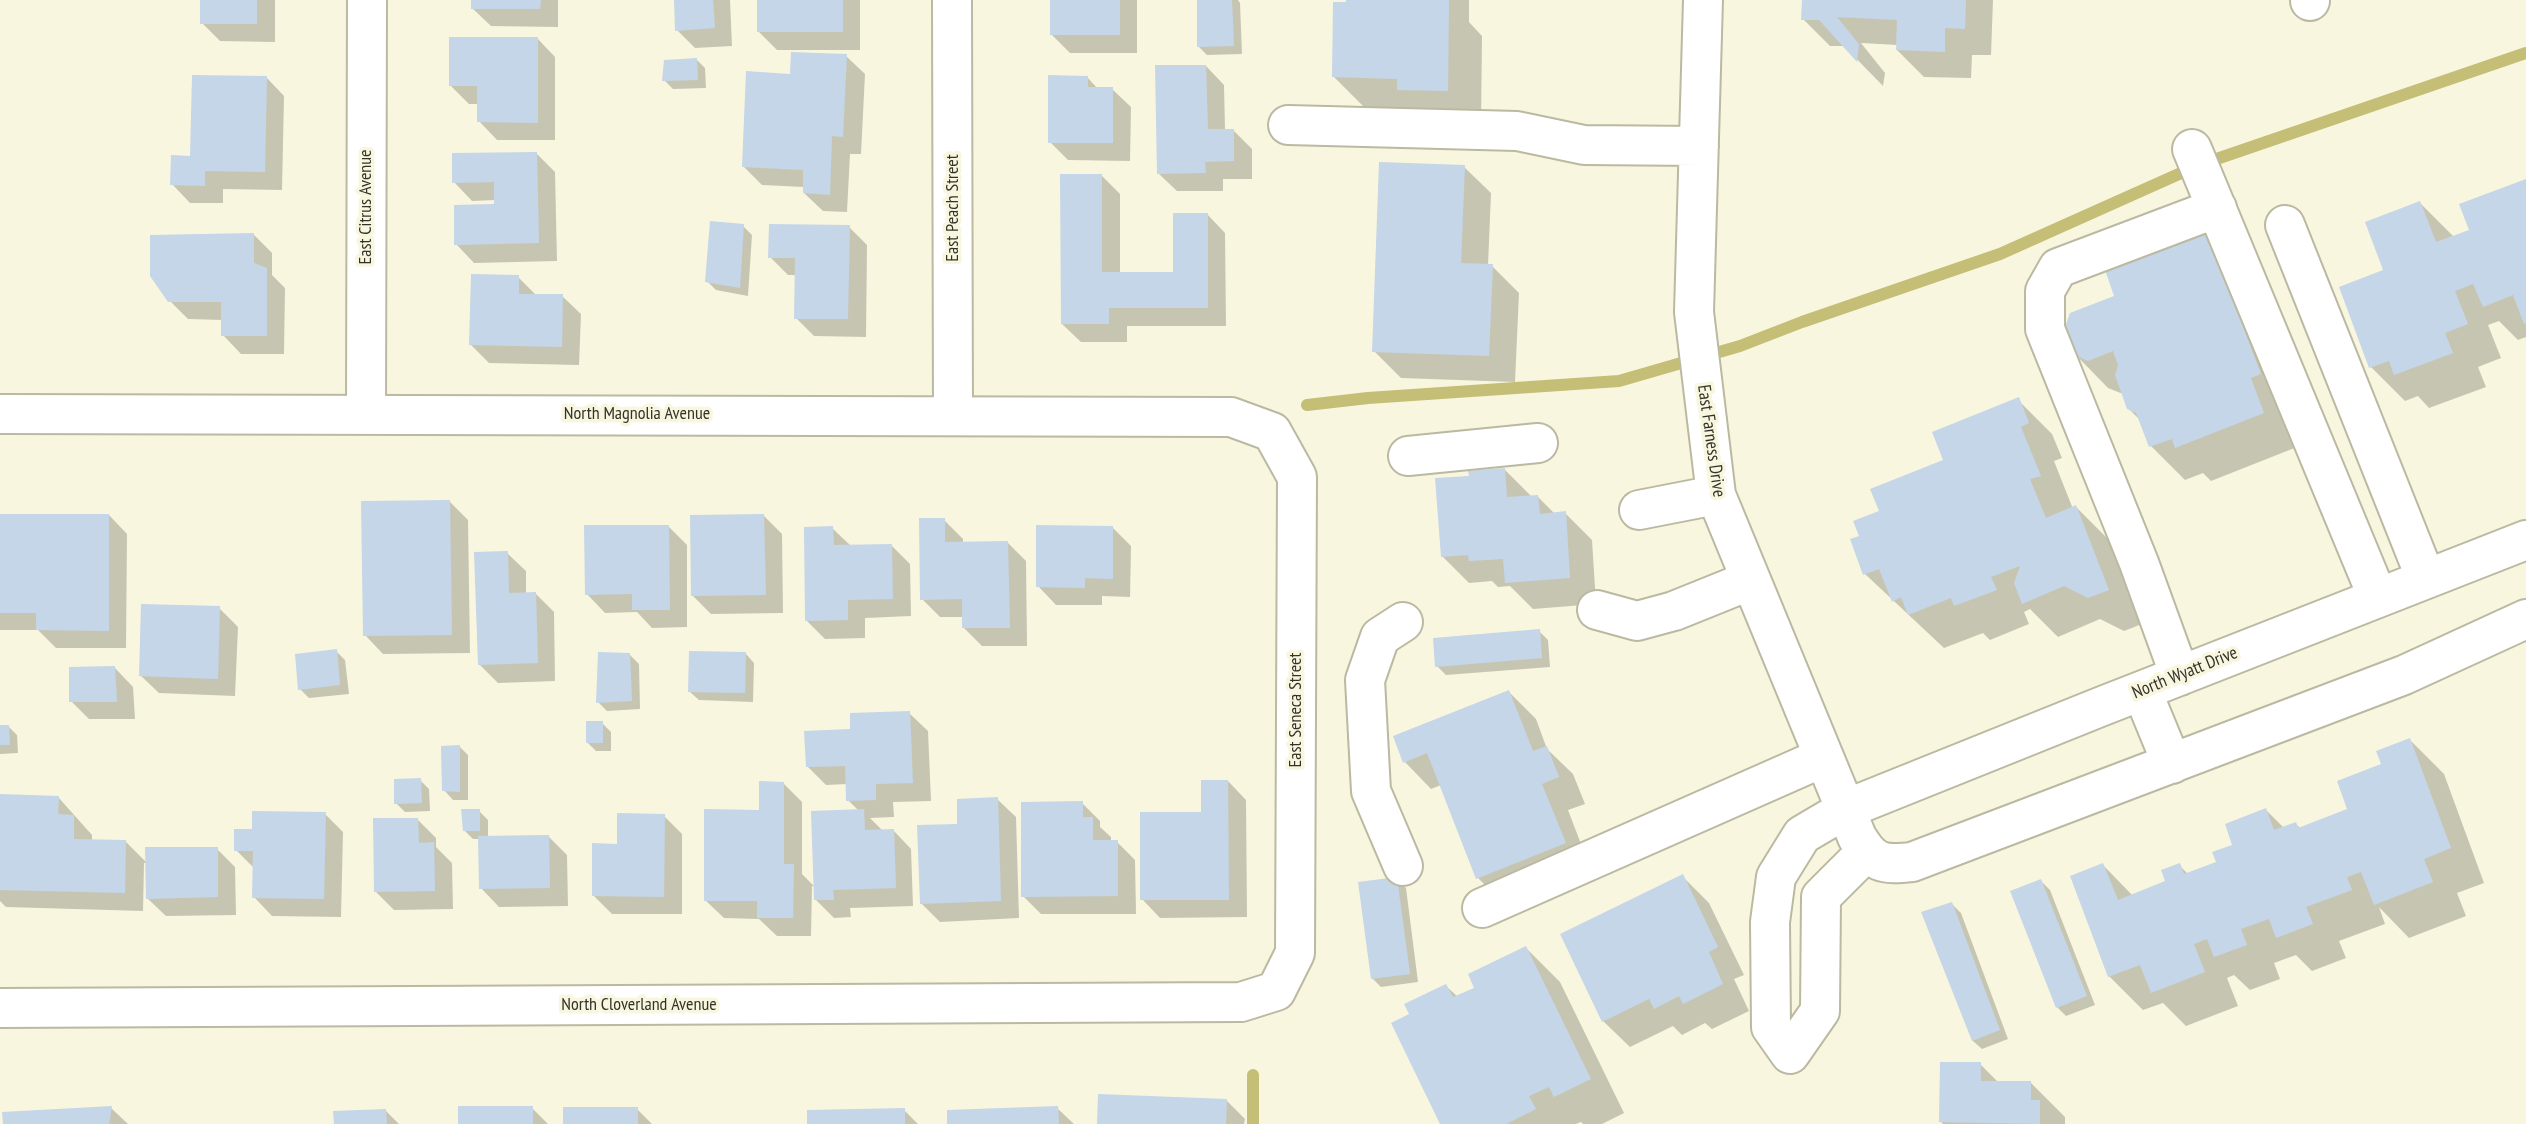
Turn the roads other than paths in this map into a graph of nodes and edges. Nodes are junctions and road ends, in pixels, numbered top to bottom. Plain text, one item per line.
1 (367, 0) edge
2 (952, 0) edge
3 (1703, 0) edge
4 (1288, 125) dead end
5 (1699, 146) junction
6 (2192, 149) dead end
7 (2217, 208) junction
8 (2285, 225) dead end
9 (0, 414) edge
10 (366, 414) junction
11 (953, 415) junction
12 (1272, 432) joint
13 (1538, 443) dead end
14 (1408, 456) dead end
15 (1716, 495) junction
16 (1639, 510) dead end
17 (2523, 549) edge
18 (2426, 579) junction
19 (1751, 580) junction
20 (2378, 598) junction
21 (1607, 613) dead end
22 (2526, 619) edge
23 (1403, 622) dead end
24 (2180, 676) junction
25 (2142, 691) junction
26 (1824, 757) junction
27 (2172, 764) junction
28 (1846, 809) junction
29 (1866, 852) junction
30 (1403, 866) dead end
31 (1482, 908) dead end
32 (1276, 991) joint
33 (0, 1008) edge

1 - 10 street, East Citrus Avenue
2 - 11 street, East Peach Street
3 - 5 street, East Farness Drive
4 - 5 street
5 - 15 street, East Farness Drive
6 - 7 street
7 - 20 street
7 - 24 street
8 - 18 street
9 - 10 street, North Magnolia Avenue
10 - 11 street, North Magnolia Avenue
11 - 12 street, North Magnolia Avenue
12 - 32 street, East Seneca Street
13 - 14 street
15 - 16 street
15 - 19 street, East Farness Drive
17 - 18 street, North Wyatt Drive
18 - 20 street, North Wyatt Drive
19 - 21 street
19 - 26 street, East Farness Drive
20 - 24 street, North Wyatt Drive
22 - 27 street
23 - 30 street
24 - 25 street, North Wyatt Drive
25 - 27 street
25 - 28 street, North Wyatt Drive
26 - 28 street, East Farness Drive
26 - 31 street
27 - 29 street
28 - 29 street, East Farness Drive
28 - 29 street, North Wyatt Drive
32 - 33 street, North Cloverland Avenue

